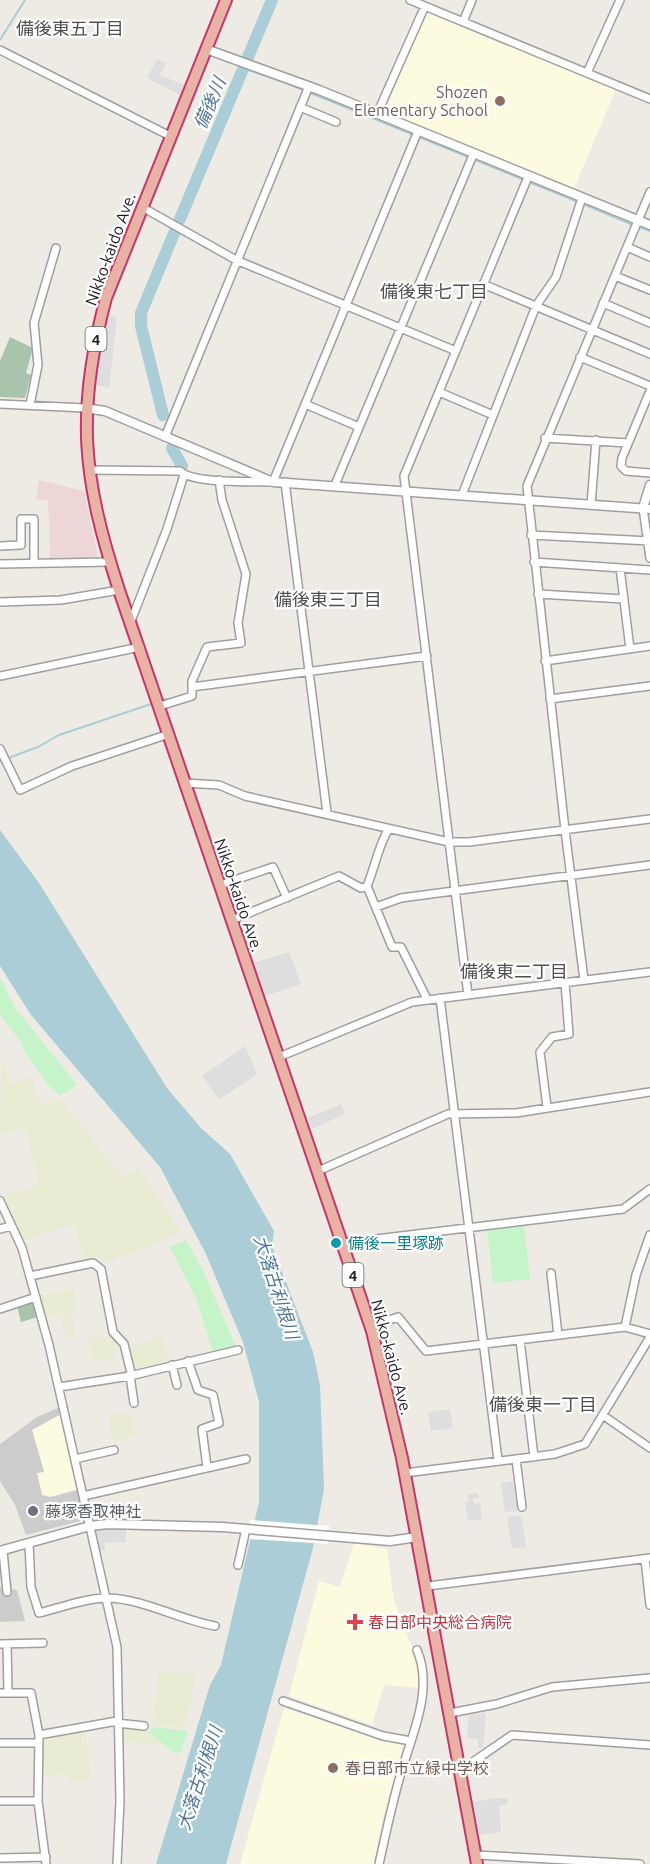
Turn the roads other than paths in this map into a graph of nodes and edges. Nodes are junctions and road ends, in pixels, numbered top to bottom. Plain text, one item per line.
1 (226, 0) edge
2 (410, 0) edge
3 (472, 0) edge
4 (620, 0) edge
5 (425, 6) junction
6 (463, 22) junction
7 (206, 49) junction
8 (0, 50) edge
9 (587, 73) junction
10 (309, 86) junction
11 (650, 99) edge
12 (300, 107) junction
13 (377, 114) junction
14 (336, 122) dead end
15 (418, 131) junction
16 (170, 136) junction
17 (473, 155) junction
18 (528, 177) junction
19 (650, 192) edge
20 (582, 198) junction
21 (142, 207) junction
22 (638, 221) junction
23 (650, 225) edge
24 (56, 248) dead end
25 (627, 248) junction
26 (650, 257) edge
27 (237, 260) junction
28 (615, 276) junction
29 (483, 284) junction
30 (650, 290) edge
31 (603, 303) junction
32 (536, 306) junction
33 (345, 307) junction
34 (650, 323) edge
35 (400, 329) junction
36 (592, 330) junction
37 (456, 351) junction
38 (650, 354) edge
39 (580, 357) junction
40 (650, 386) edge
41 (650, 391) edge
42 (439, 392) junction
43 (0, 404) edge
44 (305, 404) junction
45 (30, 405) junction
46 (85, 408) junction
47 (494, 415) junction
48 (359, 427) junction
49 (165, 437) junction
50 (546, 438) junction
51 (596, 440) junction
52 (628, 442) junction
53 (89, 470) junction
54 (650, 473) edge
55 (184, 475) junction
56 (219, 480) junction
57 (273, 482) junction
58 (285, 482) junction
59 (335, 484) junction
60 (650, 485) edge
61 (404, 489) junction
62 (462, 495) junction
63 (527, 500) junction
64 (591, 505) junction
65 (646, 509) edge
66 (531, 535) junction
67 (649, 541) edge
68 (21, 545) junction
69 (34, 545) junction
70 (0, 546) edge
71 (650, 558) edge
72 (110, 562) junction
73 (534, 562) junction
74 (34, 563) junction
75 (0, 564) edge
76 (620, 568) junction
77 (650, 570) edge
78 (119, 590) junction
79 (538, 594) junction
80 (624, 599) junction
81 (0, 602) edge
82 (131, 621) junction
83 (650, 646) edge
84 (140, 647) junction
85 (630, 649) junction
86 (427, 656) junction
87 (545, 661) junction
88 (309, 671) junction
89 (0, 676) edge
90 (650, 686) edge
91 (192, 687) junction
92 (550, 699) junction
93 (160, 705) junction
94 (169, 734) junction
95 (1, 752) edge
96 (184, 783) junction
97 (327, 813) junction
98 (650, 819) edge
99 (388, 830) junction
100 (565, 831) junction
101 (449, 842) junction
102 (650, 865) edge
103 (571, 875) junction
104 (220, 885) junction
105 (367, 886) junction
106 (455, 891) junction
107 (287, 898) junction
108 (376, 907) junction
109 (232, 920) junction
110 (650, 972) edge
111 (584, 980) junction
112 (565, 983) junction
113 (468, 995) junction
114 (440, 998) junction
115 (427, 999) junction
116 (279, 1057) junction
117 (650, 1092) edge
118 (547, 1107) junction
119 (453, 1113) junction
120 (318, 1171) junction
121 (650, 1189) edge
122 (0, 1201) edge
123 (11, 1226) junction
124 (0, 1229) edge
125 (468, 1229) junction
126 (650, 1235) edge
127 (343, 1243) junction
128 (551, 1273) dead end
129 (30, 1276) junction
130 (36, 1297) junction
131 (0, 1309) edge
132 (625, 1326) junction
133 (370, 1327) junction
134 (558, 1335) junction
135 (650, 1335) edge
136 (520, 1340) junction
137 (484, 1345) junction
138 (238, 1350) dead end
139 (188, 1361) junction
140 (172, 1365) junction
141 (131, 1374) junction
142 (177, 1385) dead end
143 (59, 1387) junction
144 (134, 1403) dead end
145 (604, 1416) junction
146 (650, 1448) edge
147 (114, 1450) dead end
148 (534, 1457) junction
149 (75, 1458) junction
150 (516, 1458) junction
151 (246, 1459) dead end
152 (498, 1460) junction
153 (207, 1467) junction
154 (405, 1473) junction
155 (84, 1496) junction
156 (522, 1507) dead end
157 (90, 1526) junction
158 (246, 1529) junction
159 (417, 1537) junction
160 (29, 1543) junction
161 (2, 1551) edge
162 (647, 1558) edge
163 (238, 1565) dead end
164 (428, 1587) junction
165 (8, 1592) dead end
166 (106, 1598) junction
167 (650, 1605) edge
168 (215, 1626) dead end
169 (43, 1643) dead end
170 (4, 1644) edge
171 (417, 1650) dead end
172 (650, 1678) edge
173 (4, 1693) edge
174 (283, 1701) dead end
175 (450, 1713) junction
176 (117, 1722) junction
177 (144, 1726) dead end
178 (39, 1739) junction
179 (411, 1741) junction
180 (0, 1743) edge
181 (650, 1745) edge
182 (461, 1770) junction
183 (0, 1801) edge
184 (38, 1801) junction
185 (4, 1860) edge
186 (476, 1860) edge
187 (46, 1861) edge
188 (117, 1864) edge
189 (379, 1864) edge
190 (640, 1864) edge

1 - 7 highway, Nikko-kaido Ave. / 4
2 - 5 street
3 - 6 street
4 - 9 street
5 - 6 street
5 - 13 street
6 - 9 street
7 - 10 street
7 - 16 highway, Nikko-kaido Ave. / 4
8 - 16 street
9 - 11 street
10 - 12 street
10 - 13 street
12 - 14 street
12 - 27 street
13 - 15 street
15 - 17 street
15 - 33 street
16 - 21 highway, Nikko-kaido Ave. / 4
17 - 18 street
17 - 35 street
18 - 20 street
18 - 29 street
19 - 22 street
20 - 22 street
20 - 32 street
21 - 27 street
21 - 46 highway, Nikko-kaido Ave. / 4
22 - 23 street
22 - 25 street
24 - 45 street
25 - 26 street
25 - 28 street
27 - 33 street
27 - 49 street
28 - 30 street
28 - 31 street
29 - 32 street
29 - 37 street
31 - 34 street
31 - 36 street
32 - 36 street
32 - 47 street
33 - 35 street
33 - 44 street
35 - 37 street
35 - 48 street
36 - 38 street
36 - 39 street
37 - 42 street
39 - 40 street
39 - 50 street
41 - 52 street
42 - 47 street
42 - 61 street
43 - 45 street
44 - 48 street
44 - 57 street
45 - 46 street
46 - 49 street
46 - 53 highway, Nikko-kaido Ave. / 4
47 - 62 street
48 - 59 street
49 - 57 street
50 - 51 street
50 - 63 street
51 - 52 street
51 - 64 street
52 - 54 street
53 - 55 street
53 - 72 highway, Nikko-kaido Ave. / 4
55 - 56 street
55 - 82 street
56 - 57 street
56 - 91 street
57 - 58 street
58 - 59 street
58 - 88 street
59 - 61 street
60 - 65 street
61 - 62 street
61 - 86 street
62 - 63 street
63 - 64 street
63 - 66 street
64 - 65 street
65 - 67 street
66 - 67 street
66 - 73 street
67 - 71 street
68 - 69 street
68 - 69 street
68 - 70 street
69 - 74 street
72 - 74 street
72 - 78 highway, Nikko-kaido Ave. / 4
73 - 76 street
73 - 79 street
74 - 75 street
76 - 77 street
76 - 80 street
78 - 81 street
78 - 82 highway, Nikko-kaido Ave. / 4
79 - 80 street
79 - 87 street
80 - 85 street
82 - 84 highway, Nikko-kaido Ave. / 4
83 - 85 street
84 - 89 street
84 - 93 highway, Nikko-kaido Ave. / 4
85 - 87 street
86 - 88 street
86 - 101 street
87 - 92 street
88 - 91 street
88 - 97 street
90 - 92 street
91 - 93 street
92 - 100 street
93 - 94 highway, Nikko-kaido Ave. / 4
94 - 95 street
94 - 96 highway, Nikko-kaido Ave. / 4
96 - 97 street
96 - 104 highway, Nikko-kaido Ave. / 4
97 - 99 street
98 - 100 street
99 - 101 street
99 - 105 street
100 - 101 street
100 - 103 street
101 - 106 street
102 - 103 street
103 - 106 street
103 - 111 street
104 - 107 street
104 - 109 highway, Nikko-kaido Ave. / 4
105 - 107 street
105 - 108 street
106 - 108 street
106 - 113 street
107 - 109 street
108 - 115 street
109 - 116 highway, Nikko-kaido Ave. / 4
110 - 111 street
111 - 112 street
112 - 113 street
112 - 118 street
113 - 114 street
114 - 115 street
114 - 119 street
115 - 116 street
116 - 120 highway, Nikko-kaido Ave. / 4
117 - 118 street
118 - 119 street
119 - 120 street
119 - 125 street
120 - 127 highway, Nikko-kaido Ave. / 4
121 - 125 street
122 - 123 street
123 - 124 street
123 - 129 street
125 - 127 street
125 - 137 street
126 - 132 street
127 - 133 highway, Nikko-kaido Ave. / 4
128 - 134 street
129 - 130 street
129 - 141 street
130 - 131 street
130 - 143 street
132 - 134 street
132 - 135 street
133 - 137 street
133 - 154 highway, Nikko-kaido Ave. / 4
134 - 136 street
135 - 145 street
136 - 137 street
136 - 148 street
137 - 152 street
138 - 139 street
139 - 140 street
139 - 153 street
140 - 141 street
140 - 142 street
141 - 143 street
141 - 144 street
143 - 149 street
145 - 146 street
145 - 148 street
147 - 149 street
148 - 150 street
149 - 155 street
150 - 152 street
150 - 156 street
151 - 153 street
152 - 154 street
153 - 155 street
154 - 159 highway, Nikko-kaido Ave. / 4
155 - 157 street
157 - 158 street
157 - 160 street
157 - 166 street
158 - 159 street
158 - 163 street
159 - 164 highway, Nikko-kaido Ave. / 4
160 - 161 street
160 - 166 street
161 - 165 street
162 - 164 street
162 - 167 street
164 - 175 highway, Nikko-kaido Ave. / 4
166 - 168 street
166 - 176 street
169 - 170 street
170 - 173 street
171 - 179 street
172 - 175 street
173 - 178 street
174 - 179 street
175 - 182 highway, Nikko-kaido Ave. / 4
176 - 177 street
176 - 178 street
176 - 188 street
178 - 180 street
178 - 184 street
179 - 189 street
181 - 182 street
182 - 186 highway, Nikko-kaido Ave. / 4
183 - 184 street
184 - 187 street
185 - 187 street
186 - 190 street

